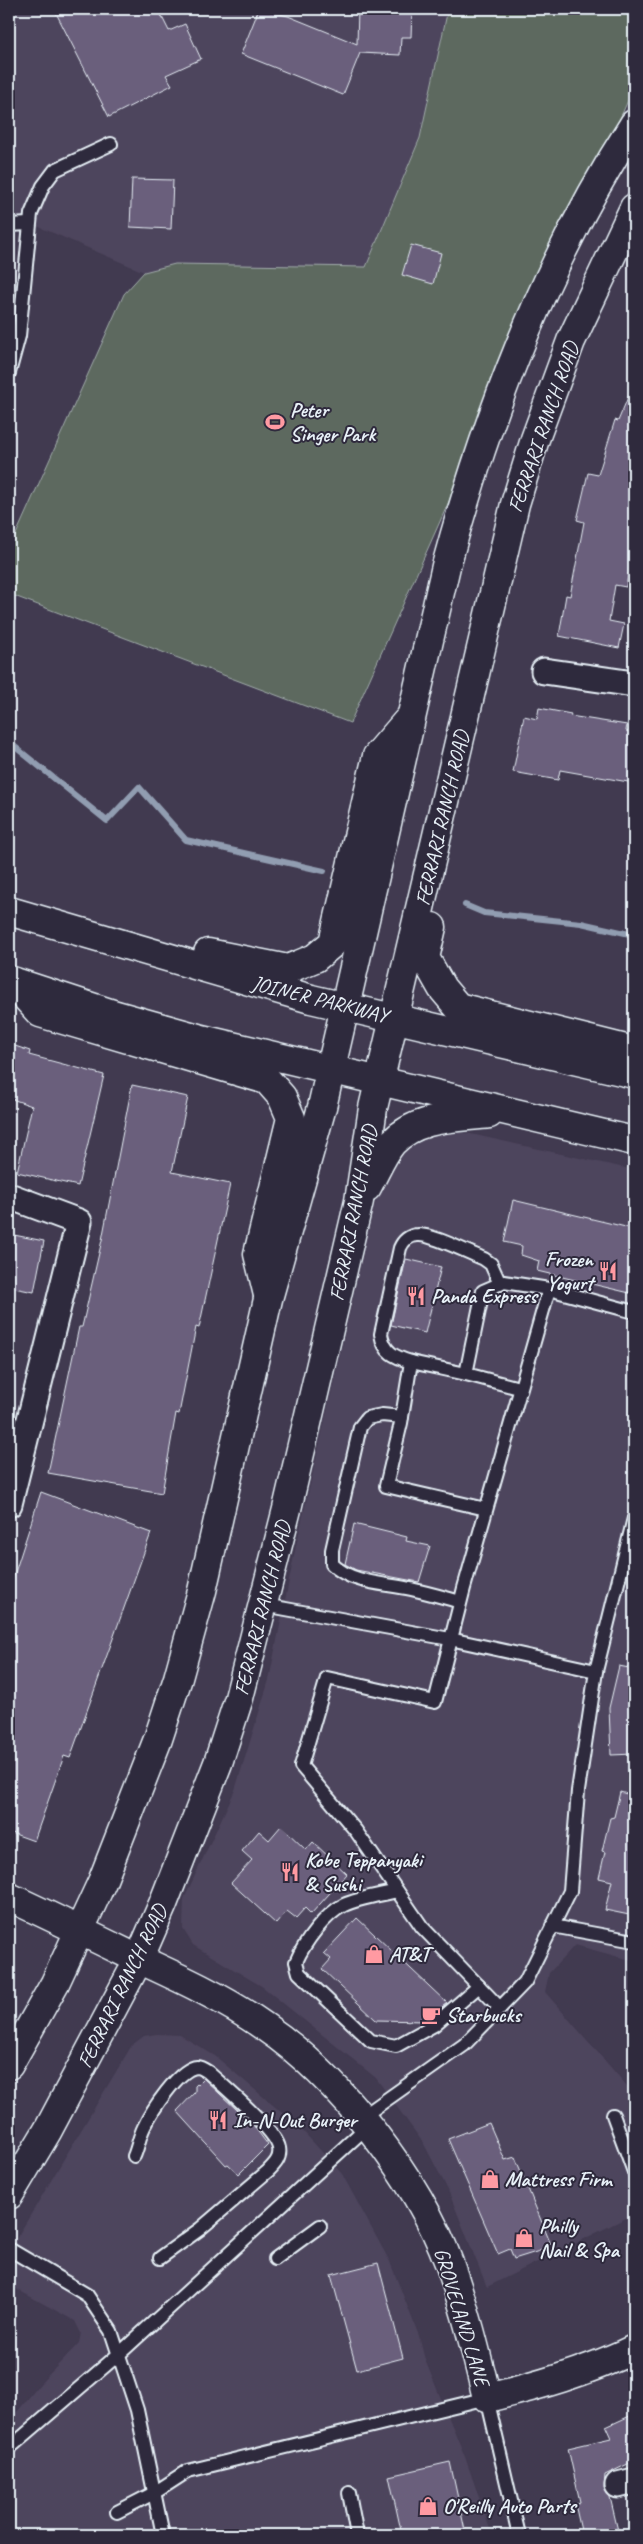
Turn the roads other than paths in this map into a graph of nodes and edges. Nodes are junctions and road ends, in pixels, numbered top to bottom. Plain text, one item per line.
1 (634, 124) edge
2 (111, 144) dead end
3 (634, 208) edge
4 (29, 224) junction
5 (9, 225) edge
6 (9, 372) edge
7 (477, 668) junction
8 (544, 671) dead end
9 (634, 684) edge
10 (411, 717) junction
11 (18, 914) edge
12 (10, 980) edge
13 (344, 1007) junction
14 (395, 1018) junction
15 (634, 1051) edge
16 (330, 1069) junction
17 (634, 1074) edge
18 (380, 1081) junction
19 (511, 1112) junction
20 (634, 1141) edge
21 (9, 1196) edge
22 (359, 1201) junction
23 (500, 1284) junction
24 (548, 1289) junction
25 (268, 1299) junction
26 (634, 1312) edge
27 (411, 1362) junction
28 (466, 1374) junction
29 (519, 1388) junction
30 (402, 1417) junction
31 (9, 1504) edge
32 (486, 1509) junction
33 (634, 1518) edge
34 (460, 1602) junction
35 (264, 1605) junction
36 (450, 1639) junction
37 (596, 1671) junction
38 (397, 1891) junction
39 (9, 1897) edge
40 (552, 1926) junction
41 (81, 1932) junction
42 (634, 1941) edge
43 (138, 1959) junction
44 (479, 1986) junction
45 (500, 2008) junction
46 (9, 2066) edge
47 (613, 2115) dead end
48 (366, 2121) junction
49 (134, 2156) dead end
50 (634, 2172) edge
51 (9, 2195) edge
52 (320, 2226) dead end
53 (9, 2249) edge
54 (160, 2258) dead end
55 (274, 2259) dead end
56 (634, 2348) edge
57 (119, 2354) junction
58 (487, 2398) junction
59 (9, 2444) edge
60 (154, 2493) junction
61 (349, 2493) dead end
62 (117, 2512) dead end
63 (163, 2535) edge
64 (357, 2535) edge
65 (519, 2535) edge

1 - 10 main road
2 - 4 lane
3 - 7 main road, FERRARI RANCH ROAD
4 - 5 lane
4 - 6 lane
7 - 14 main road, FERRARI RANCH ROAD
7 - 15 main road
8 - 9 street
10 - 11 main road
10 - 13 main road
11 - 13 main road, JOINER PARKWAY
12 - 16 main road
12 - 25 main road
13 - 14 main road, JOINER PARKWAY
13 - 16 main road
14 - 17 main road, JOINER PARKWAY
14 - 18 main road, FERRARI RANCH ROAD
16 - 18 main road
16 - 25 main road
18 - 19 main road
18 - 22 main road, FERRARI RANCH ROAD
19 - 20 main road
19 - 22 main road
21 - 31 street
22 - 35 main road, FERRARI RANCH ROAD
23 - 24 lane
23 - 27 lane
23 - 28 lane
24 - 26 lane
24 - 29 lane
25 - 41 main road
27 - 28 lane
27 - 30 lane
28 - 29 lane
29 - 32 lane
30 - 32 lane
30 - 34 lane
32 - 34 lane
33 - 37 lane
34 - 36 lane
35 - 36 lane
35 - 43 main road, FERRARI RANCH ROAD
36 - 37 lane
36 - 38 lane
37 - 40 lane
38 - 44 lane
38 - 44 lane
39 - 41 main road, GROVELAND LANE
40 - 42 lane
40 - 45 lane
41 - 43 main road, GROVELAND LANE
41 - 46 main road
43 - 48 main road, GROVELAND LANE
43 - 51 main road, FERRARI RANCH ROAD
44 - 45 lane
45 - 48 lane
47 - 50 lane
48 - 57 lane
48 - 58 main road, GROVELAND LANE
49 - 54 lane
52 - 55 lane
53 - 57 lane
56 - 58 main road
57 - 59 lane
57 - 60 lane
58 - 60 lane
58 - 65 lane, GROVELAND LANE
60 - 62 lane
60 - 63 lane
61 - 64 lane

